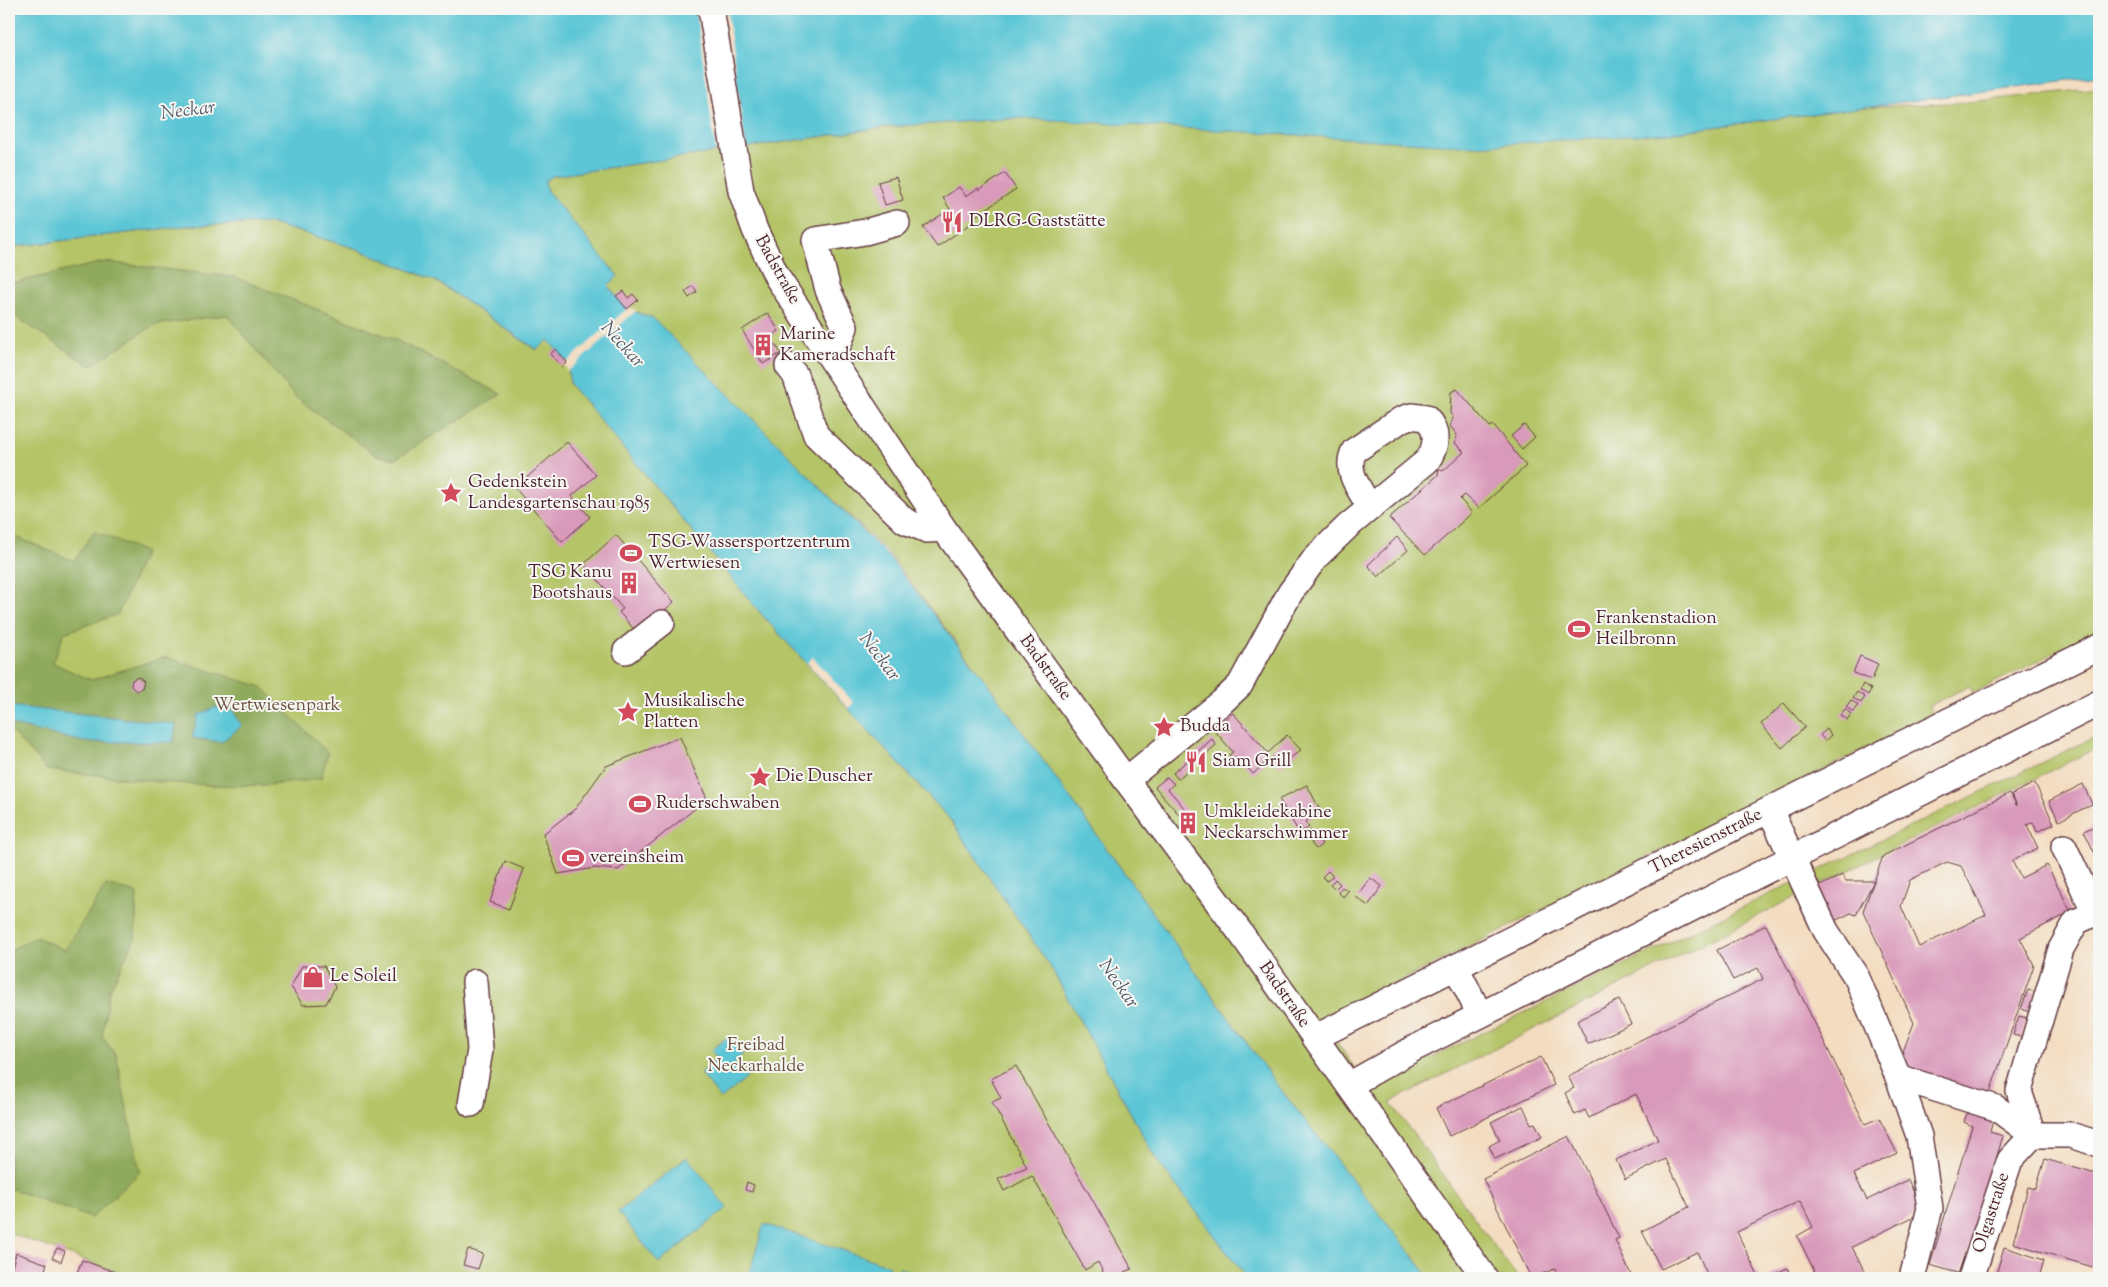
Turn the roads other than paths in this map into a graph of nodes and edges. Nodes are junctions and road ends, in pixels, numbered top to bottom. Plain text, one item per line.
1 (711, 9) edge
2 (897, 223) dead end
3 (829, 352) junction
4 (788, 366) dead end
5 (1370, 507) dead end
6 (944, 529) junction
7 (662, 623) dead end
8 (2099, 647) edge
9 (626, 651) dead end
10 (2099, 703) edge
11 (1126, 780) junction
12 (1770, 810) junction
13 (2064, 847) dead end
14 (1791, 858) junction
15 (2097, 912) edge
16 (1456, 967) junction
17 (475, 982) dead end
18 (1480, 1015) junction
19 (1314, 1038) junction
20 (1898, 1077) junction
21 (1348, 1085) junction
22 (471, 1104) dead end
23 (2033, 1134) junction
24 (2099, 1144) edge
25 (1485, 1278) edge
26 (1912, 1278) edge
27 (1971, 1278) edge

1 - 3 street, Badstraße
2 - 3 street
3 - 6 street, Badstraße
4 - 6 street
5 - 11 street
6 - 11 street, Badstraße
7 - 9 street
8 - 12 street, Theresienstraße
10 - 14 street
11 - 19 street, Badstraße
12 - 14 street
12 - 16 street, Theresienstraße
13 - 15 street
14 - 18 street
14 - 20 street
15 - 23 street
16 - 18 street
16 - 19 street, Theresienstraße
17 - 22 street
18 - 21 street
19 - 21 street, Badstraße
20 - 23 street
20 - 26 street
21 - 25 street, Badstraße
23 - 24 street
23 - 27 street, Olgastraße

